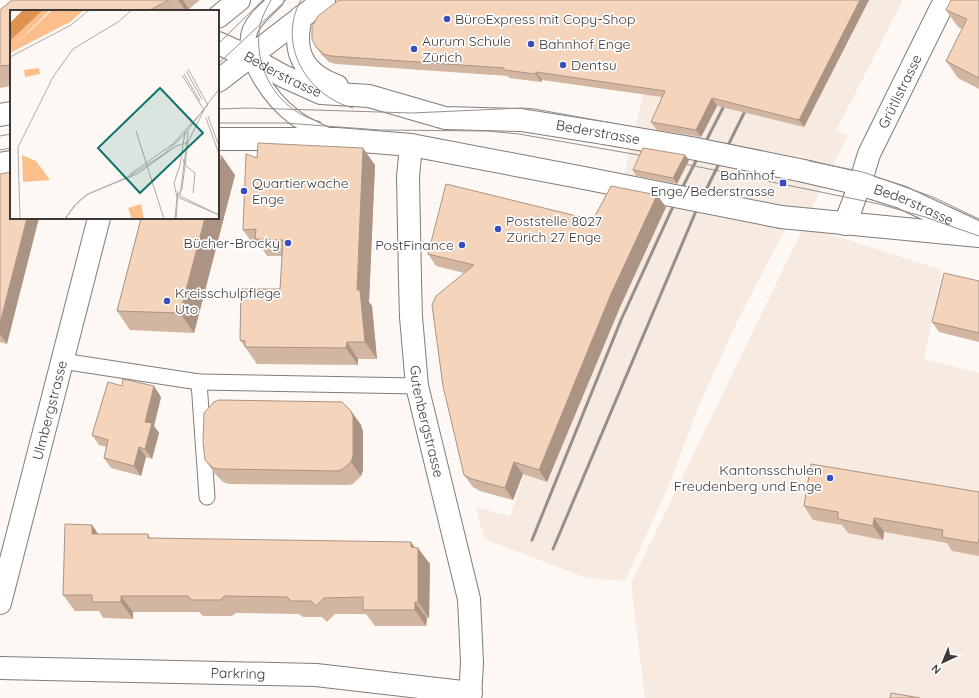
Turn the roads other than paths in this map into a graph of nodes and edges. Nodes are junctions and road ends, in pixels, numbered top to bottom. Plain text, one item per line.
1 (239, 0) edge
2 (276, 0) edge
3 (324, 0) edge
4 (945, 0) edge
5 (305, 9) edge
6 (219, 17) edge
7 (219, 43) edge
8 (249, 57) junction
9 (219, 80) edge
10 (369, 96) junction
11 (10, 113) edge
12 (0, 115) edge
13 (445, 118) junction
14 (219, 139) edge
15 (337, 139) junction
16 (411, 145) junction
17 (10, 162) edge
18 (0, 164) edge
19 (860, 184) junction
20 (99, 219) edge
21 (845, 224) junction
22 (979, 234) edge
23 (62, 361) junction
24 (199, 382) junction
25 (417, 386) junction
26 (207, 497) dead end
27 (0, 603) edge
28 (0, 668) edge
29 (471, 696) edge

1 - 6 street
2 - 8 lane
3 - 5 street
4 - 19 street, Grütlistrasse
5 - 8 street
5 - 10 street
7 - 8 street, Bederstrasse
8 - 9 street
8 - 10 street, Bederstrasse
8 - 15 lane
10 - 13 street, Bederstrasse
11 - 12 street
13 - 16 street
13 - 19 street, Bederstrasse, bridge
14 - 15 street, Bederstrasse
15 - 16 street, Bederstrasse
16 - 21 street, Bederstrasse, bridge
16 - 25 street, Gutenbergstrasse
17 - 18 street
19 - 21 street, Grütlistrasse
19 - 22 street, Bederstrasse
20 - 23 street, Ulmbergstrasse
21 - 22 street, Bederstrasse
23 - 24 lane
23 - 27 street, Ulmbergstrasse
24 - 25 lane
24 - 26 lane
25 - 29 street, Gutenbergstrasse
28 - 29 street, Parkring

